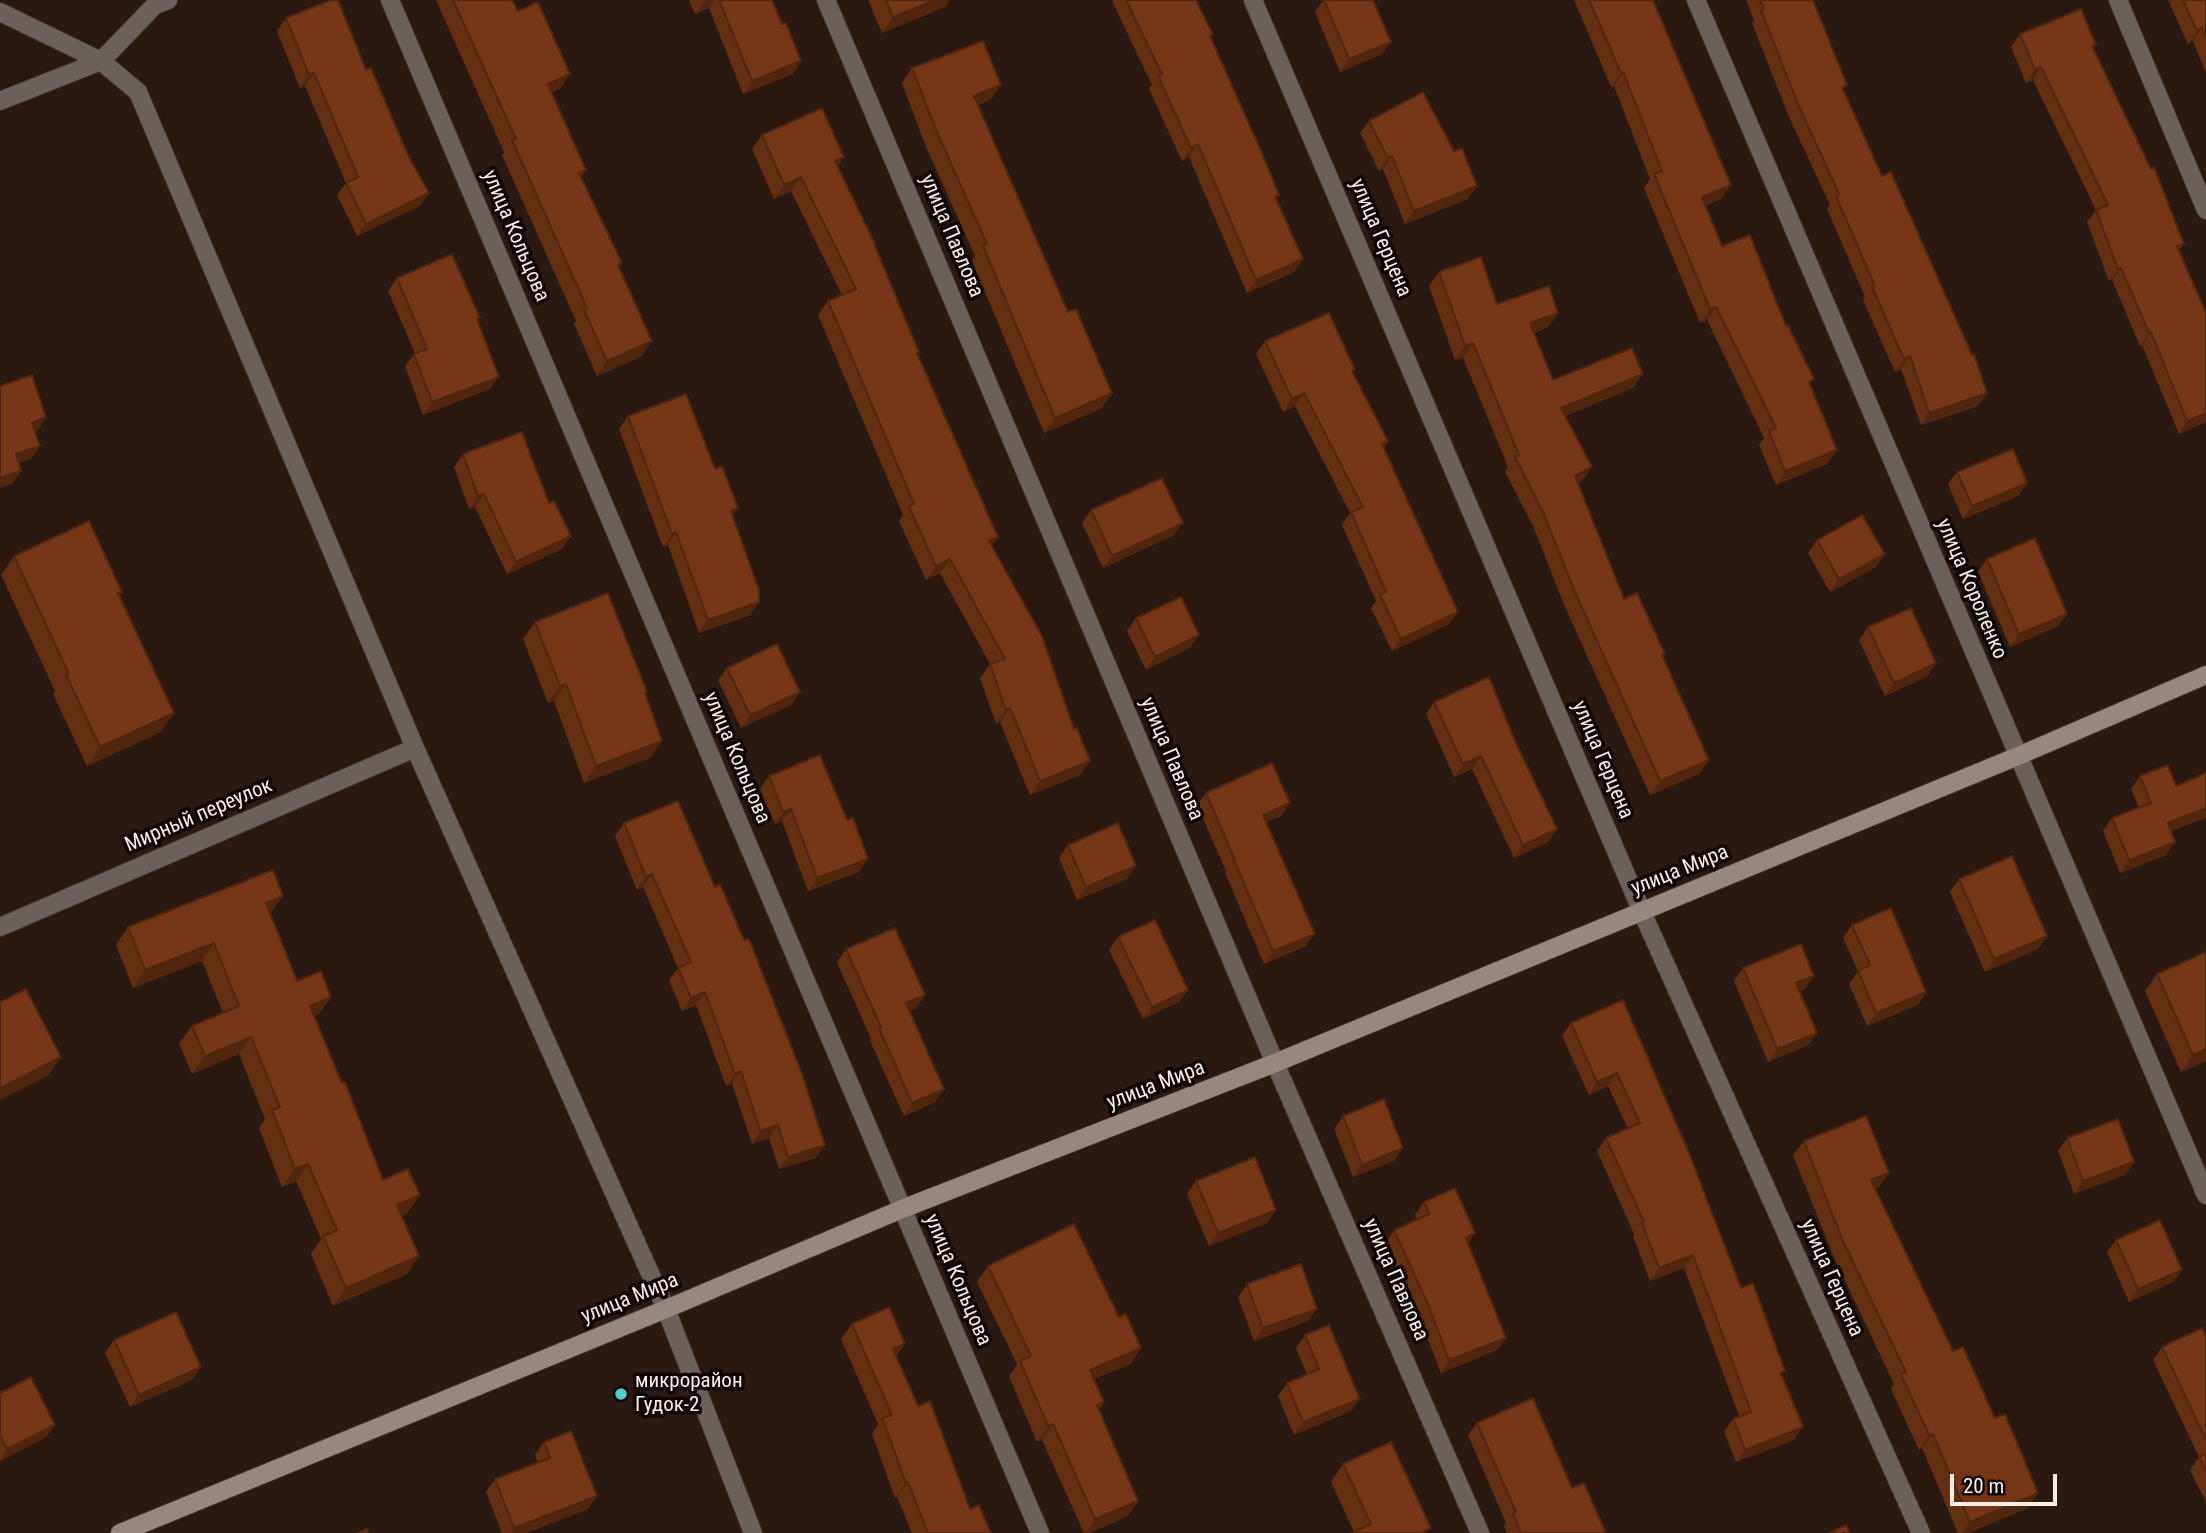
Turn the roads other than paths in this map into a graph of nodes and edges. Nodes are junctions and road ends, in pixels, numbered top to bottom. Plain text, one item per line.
1 (168, 0) edge
2 (390, 0) edge
3 (826, 0) edge
4 (1254, 0) edge
5 (1696, 0) edge
6 (2118, 0) edge
7 (0, 12) edge
8 (101, 61) junction
9 (0, 101) edge
10 (2206, 210) edge
11 (2206, 676) edge
12 (415, 748) junction
13 (2018, 756) junction
14 (1642, 912) junction
15 (0, 927) edge
16 (1275, 1063) junction
17 (2206, 1195) edge
18 (902, 1209) junction
19 (666, 1309) junction
20 (120, 1533) edge
21 (753, 1533) edge
22 (1040, 1533) edge
23 (1480, 1533) edge
24 (1920, 1533) edge

1 - 8 street
2 - 18 street, улица Кольцова
3 - 16 street, улица Павлова
4 - 14 street, улица Герцена
5 - 13 street, улица Короленко
6 - 10 street
7 - 8 street
8 - 9 street
8 - 12 street
11 - 13 main road, улица Мира
12 - 15 street, Мирный переулок
12 - 19 street
13 - 14 main road, улица Мира
13 - 17 street, улица Короленко
14 - 16 main road, улица Мира
14 - 24 street, улица Герцена
16 - 18 main road, улица Мира
16 - 23 street, улица Павлова
18 - 19 main road, улица Мира
18 - 22 street, улица Кольцова
19 - 20 main road, улица Мира
19 - 21 street

